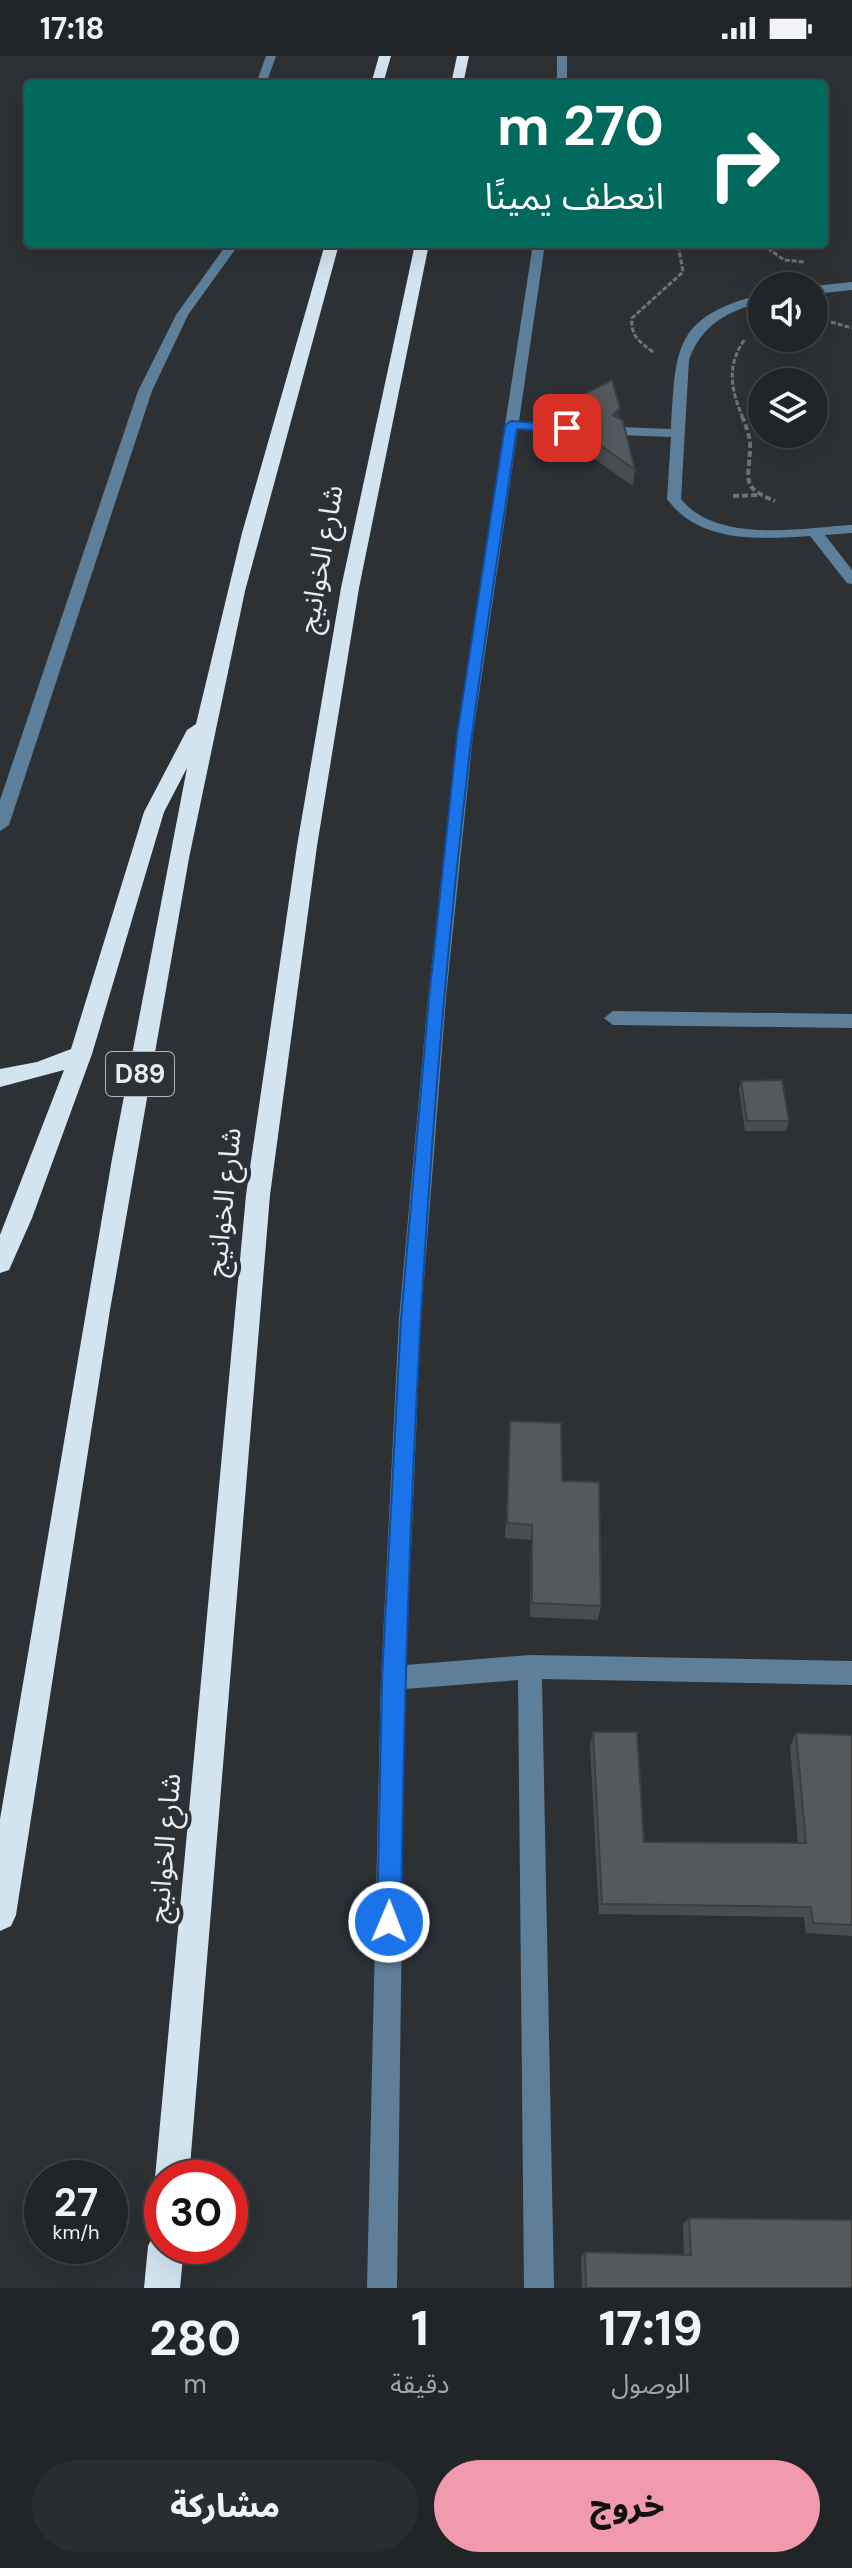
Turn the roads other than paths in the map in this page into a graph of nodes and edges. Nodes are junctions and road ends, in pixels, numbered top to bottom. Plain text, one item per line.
1 (271, 56) edge
2 (385, 56) edge
3 (463, 56) edge
4 (562, 56) edge
5 (262, 80) edge
6 (378, 80) edge
7 (458, 80) edge
8 (562, 80) edge
9 (230, 248) edge
10 (331, 248) edge
11 (421, 248) edge
12 (538, 248) edge
13 (852, 286) edge
14 (828, 289) edge
15 (748, 303) edge
16 (511, 425) junction
17 (567, 428) edge
18 (621, 431) edge
19 (677, 433) junction
20 (852, 529) edge
21 (813, 530) junction
22 (852, 580) edge
23 (209, 707) junction
24 (0, 766) edge
25 (19, 767) junction
26 (0, 825) edge
27 (613, 1018) dead end
28 (852, 1021) edge
29 (81, 1054) junction
30 (0, 1078) edge
31 (0, 1263) edge
32 (530, 1667) junction
33 (852, 1673) edge
34 (393, 1678) junction
35 (0, 1915) edge
36 (174, 2160) edge
37 (164, 2264) edge
38 (162, 2288) edge
39 (382, 2288) edge
40 (539, 2288) edge

1 - 5 street
2 - 6 highway
3 - 7 highway
4 - 8 street
9 - 25 street
10 - 23 highway, D89
11 - 36 highway, شارع الخوانيج
12 - 16 street
13 - 14 street
15 - 19 street
16 - 17 street
16 - 34 street
18 - 19 street
19 - 21 street
20 - 21 street
21 - 22 street
23 - 29 highway
23 - 35 highway, D89
24 - 25 street
25 - 26 street
27 - 28 street
29 - 30 highway
29 - 31 highway
32 - 33 street
32 - 34 street
32 - 40 street
34 - 39 street
37 - 38 highway

